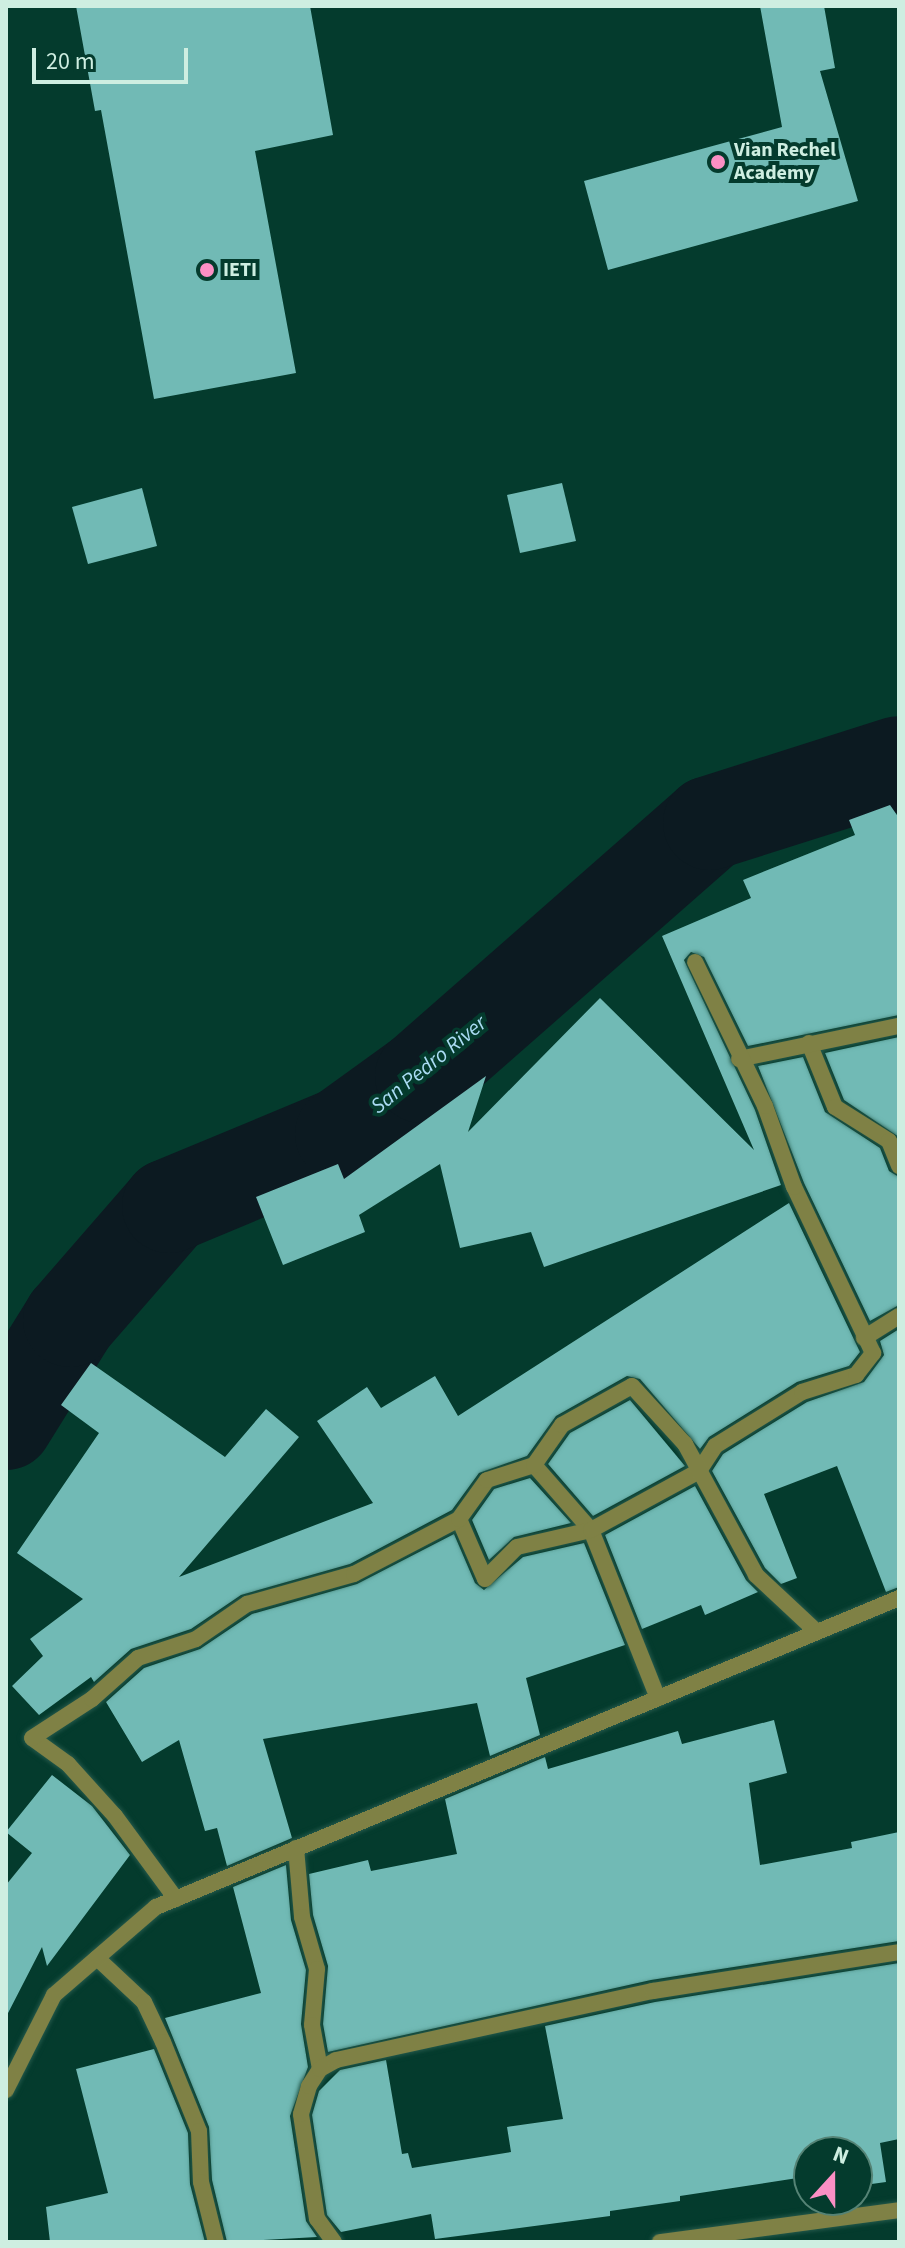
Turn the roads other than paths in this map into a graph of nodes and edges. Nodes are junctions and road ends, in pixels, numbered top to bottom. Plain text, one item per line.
1 (695, 962) dead end
2 (899, 1026) edge
3 (809, 1043) junction
4 (739, 1059) junction
5 (899, 1166) edge
6 (899, 1316) edge
7 (864, 1338) junction
8 (534, 1465) junction
9 (699, 1471) junction
10 (459, 1519) junction
11 (591, 1530) junction
12 (899, 1598) edge
13 (817, 1632) junction
14 (658, 1698) junction
15 (296, 1848) junction
16 (176, 1899) junction
17 (899, 1952) edge
18 (97, 1958) junction
19 (320, 2069) junction
20 (6, 2090) edge
21 (899, 2210) edge
22 (216, 2242) edge
23 (334, 2242) edge
24 (660, 2242) edge

1 - 4 street
2 - 3 street
3 - 4 street
3 - 5 street
4 - 7 street
6 - 7 street
7 - 9 street
8 - 9 street
8 - 10 street
8 - 11 street
9 - 11 street
9 - 13 street
10 - 11 street
10 - 16 street
11 - 14 street
12 - 13 street
13 - 14 street
14 - 15 street
15 - 16 street
15 - 19 street
16 - 18 street
17 - 19 street
18 - 20 street
18 - 22 street
19 - 23 street
21 - 24 street

